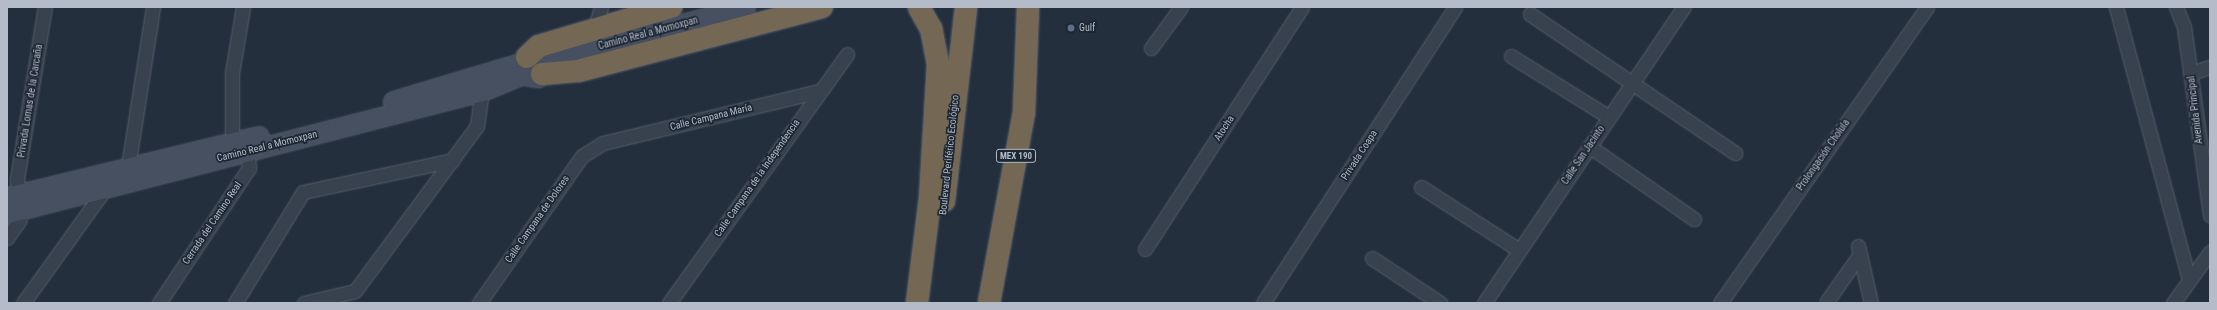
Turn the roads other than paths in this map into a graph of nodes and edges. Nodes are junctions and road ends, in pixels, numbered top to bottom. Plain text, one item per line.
1 (45, 7) edge
2 (153, 7) edge
3 (254, 7) edge
4 (670, 7) edge
5 (745, 7) edge
6 (822, 7) edge
7 (919, 7) edge
8 (966, 7) edge
9 (1028, 7) edge
10 (1181, 7) edge
11 (1302, 7) edge
12 (1455, 7) edge
13 (1684, 7) edge
14 (1927, 7) edge
15 (2116, 7) edge
16 (2176, 7) edge
17 (242, 10) edge
18 (1530, 14) dead end
19 (598, 17) edge
20 (1151, 48) dead end
21 (847, 54) dead end
22 (1512, 56) dead end
23 (530, 67) junction
24 (2210, 67) edge
25 (2191, 73) junction
26 (1633, 82) junction
27 (480, 84) junction
28 (819, 91) junction
29 (1609, 117) junction
30 (603, 143) joint
31 (242, 146) junction
32 (1589, 146) junction
33 (1735, 153) dead end
34 (453, 160) junction
35 (128, 167) junction
36 (1421, 187) dead end
37 (100, 189) junction
38 (14, 203) edge
39 (2210, 215) edge
40 (1694, 219) dead end
41 (7, 238) edge
42 (1145, 249) dead end
43 (1520, 250) junction
44 (2210, 252) edge
45 (1372, 258) dead end
46 (2189, 280) junction
47 (1827, 301) dead end
48 (23, 303) edge
49 (159, 303) edge
50 (235, 303) edge
51 (304, 303) edge
52 (479, 303) edge
53 (669, 303) edge
54 (918, 303) edge
55 (932, 303) edge
56 (989, 303) edge
57 (1263, 303) edge
58 (1440, 303) edge
59 (1484, 303) edge
60 (1720, 303) edge
61 (1871, 303) edge
62 (2173, 303) edge

1 - 38 street, Privada Lomas de la Carcaña
2 - 35 street
3 - 17 street
4 - 19 highway
5 - 23 street, Camino Real a Momoxpan
6 - 23 highway
7 - 54 highway
8 - 55 highway, Boulevard Periférico Ecológico
9 - 56 highway, MEX 190
10 - 20 street
11 - 42 street, Atocha
12 - 57 street, Privada Coapa
13 - 26 street, Calle San Jacinto
14 - 60 street, Prolongación Cholula
15 - 46 street
16 - 25 street, Avenida Principal
17 - 31 street, Cerrada del Camino Real
18 - 26 street
19 - 23 highway
21 - 28 street, Calle Campana de la Independencia
22 - 29 street
23 - 27 street, Camino Real a Momoxpan
24 - 25 street
25 - 39 street, Avenida Principal
26 - 29 street, Calle San Jacinto
26 - 33 street
27 - 31 street, Camino Real a Momoxpan
27 - 34 street
28 - 30 street, Calle Campana María
28 - 53 street, Calle Campana de la Independencia
29 - 32 street, Calle San Jacinto
30 - 52 street, Calle Campana de Dolores
31 - 35 street, Camino Real a Momoxpan
31 - 37 street, Camino Real a Momoxpan
31 - 49 street, Cerrada del Camino Real
32 - 40 street
32 - 43 street, Calle San Jacinto
34 - 50 street
34 - 51 street
35 - 38 street, Camino Real a Momoxpan
36 - 43 street
37 - 38 street, Camino Real a Momoxpan
37 - 48 street
38 - 41 street
43 - 59 street, Calle San Jacinto
44 - 46 street
45 - 58 street
46 - 62 street
47 - 61 street

